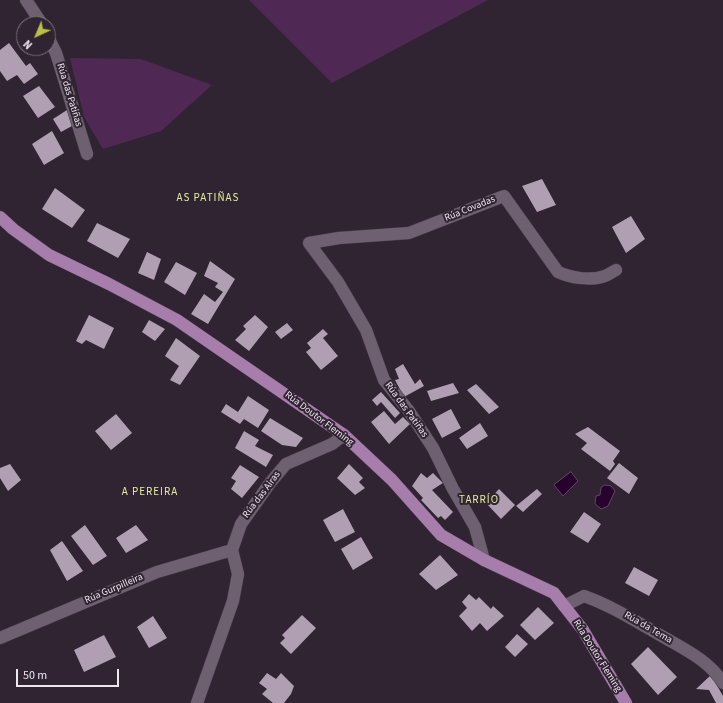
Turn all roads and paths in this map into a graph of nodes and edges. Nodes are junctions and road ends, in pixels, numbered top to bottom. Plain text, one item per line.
1 (26, 0) edge
2 (37, 16) edge
3 (56, 53) edge
4 (86, 154) dead end
5 (0, 216) edge
6 (309, 243) joint
7 (616, 270) dead end
8 (344, 435) junction
9 (232, 550) junction
10 (484, 560) junction
11 (564, 606) junction
12 (0, 638) edge
13 (723, 683) edge
14 (197, 703) edge
15 (626, 703) edge

1 - 2 street
3 - 4 street, Rúa das Patiñas
5 - 8 main road, Rúa Doutor Fleming
6 - 7 street, Rúa Covadas
6 - 10 street, Rúa das Patiñas
8 - 9 street, Rúa das Airas
8 - 10 main road, Rúa Doutor Fleming
9 - 12 street, Rúa Gurpilleira
9 - 14 street
10 - 11 main road, Rúa Doutor Fleming
11 - 13 street, Rúa da Tema
11 - 15 main road, Rúa Doutor Fleming

